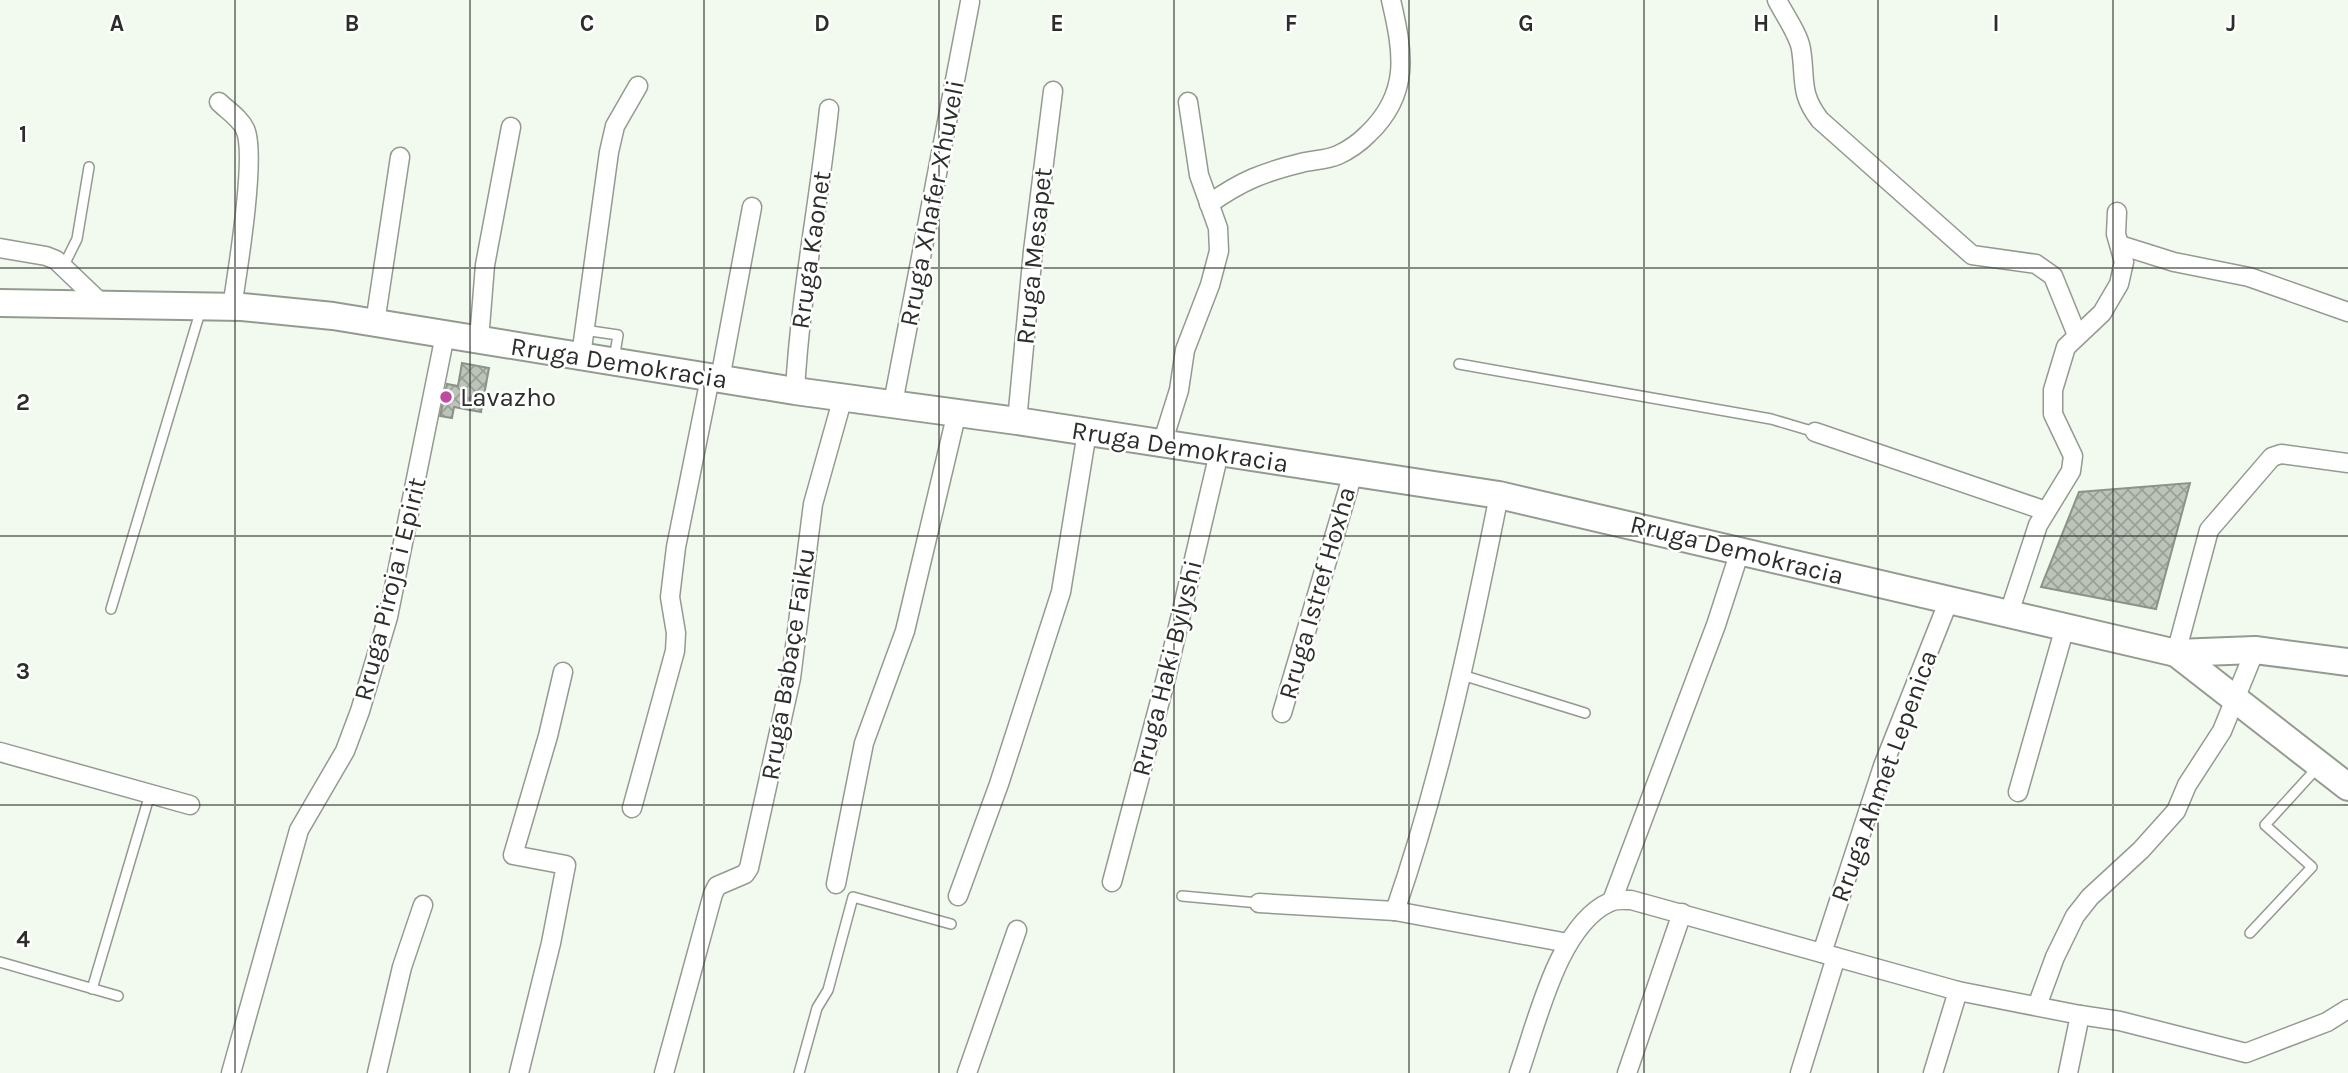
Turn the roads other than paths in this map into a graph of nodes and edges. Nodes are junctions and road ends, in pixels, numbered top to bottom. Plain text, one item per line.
1 (1391, 0) edge
2 (1777, 0) edge
3 (970, 2) dead end
4 (638, 86) dead end
5 (1053, 91) dead end
6 (219, 102) dead end
7 (1188, 102) dead end
8 (829, 109) dead end
9 (511, 127) dead end
10 (400, 157) dead end
11 (89, 167) dead end
12 (1209, 204) junction
13 (752, 207) dead end
14 (2117, 212) dead end
15 (2120, 246) junction
16 (0, 248) edge
17 (63, 267) junction
18 (0, 303) edge
19 (102, 304) junction
20 (202, 306) junction
21 (232, 307) junction
22 (2348, 312) edge
23 (375, 323) junction
24 (445, 335) junction
25 (2077, 335) junction
26 (480, 340) junction
27 (583, 343) junction
28 (1459, 364) dead end
29 (715, 379) junction
30 (794, 391) junction
31 (843, 397) junction
32 (893, 403) junction
33 (957, 412) junction
34 (1017, 421) junction
35 (1087, 432) junction
36 (1815, 432) joint
37 (1162, 444) junction
38 (1219, 453) junction
39 (2348, 463) edge
40 (1353, 473) junction
41 (1499, 495) junction
42 (2046, 511) junction
43 (1740, 551) junction
44 (1949, 600) junction
45 (111, 609) dead end
46 (2009, 613) junction
47 (2065, 627) junction
48 (2255, 650) junction
49 (2176, 653) junction
50 (2348, 662) edge
51 (563, 671) dead end
52 (1462, 675) junction
53 (2236, 699) junction
54 (1282, 713) dead end
55 (1585, 713) dead end
56 (0, 752) edge
57 (2320, 765) junction
58 (2348, 787) edge
59 (2018, 792) dead end
60 (150, 794) junction
61 (190, 805) dead end
62 (632, 808) dead end
63 (1112, 882) dead end
64 (836, 884) dead end
65 (958, 896) dead end
66 (1182, 896) dead end
67 (1612, 901) junction
68 (1259, 903) joint
69 (424, 905) dead end
70 (1395, 911) junction
71 (1682, 913) junction
72 (951, 924) dead end
73 (1017, 930) dead end
74 (2250, 933) dead end
75 (1568, 943) junction
76 (1829, 955) junction
77 (0, 962) edge
78 (92, 989) junction
79 (1958, 991) junction
80 (118, 996) dead end
81 (2038, 1006) junction
82 (2348, 1009) edge
83 (2080, 1015) junction
84 (231, 1073) edge
85 (377, 1073) edge
86 (519, 1073) edge
87 (664, 1073) edge
88 (799, 1073) edge
89 (967, 1073) edge
90 (1519, 1073) edge
91 (1627, 1073) edge
92 (1800, 1073) edge
93 (1933, 1073) edge
94 (2068, 1073) edge

1 - 12 street
2 - 25 street
3 - 32 street, Rruga Xhafer Xhuveli
4 - 27 street
5 - 34 street, Rruga Mesapet
6 - 21 street
7 - 12 street
8 - 30 street, Rruga Kaonet
9 - 26 street
10 - 23 street
11 - 17 lane
12 - 37 street
13 - 29 street
14 - 15 street
15 - 22 street
15 - 25 street
16 - 17 street
17 - 19 street
18 - 19 main road, Rruga Demokracia
19 - 20 main road, Rruga Demokracia
20 - 21 main road, Rruga Demokracia
20 - 45 lane
21 - 23 main road, Rruga Demokracia
23 - 24 main road, Rruga Demokracia
24 - 26 main road, Rruga Demokracia
24 - 84 street, Rruga Piroja i Epirit
25 - 42 street
26 - 27 main road, Rruga Demokracia
27 - 29 main road, Rruga Demokracia
28 - 36 lane
29 - 30 main road, Rruga Demokracia
29 - 62 street
30 - 31 main road, Rruga Demokracia
31 - 32 main road, Rruga Demokracia
31 - 87 street, Rruga Babaçe Faiku
32 - 33 main road, Rruga Demokracia
33 - 34 main road, Rruga Demokracia
33 - 64 street
34 - 35 main road, Rruga Demokracia
35 - 37 main road, Rruga Demokracia
35 - 65 street
36 - 42 street
37 - 38 main road, Rruga Demokracia
38 - 40 main road, Rruga Demokracia
38 - 63 street, Rruga Haki Bylyshi
39 - 49 street
40 - 41 main road, Rruga Demokracia
40 - 54 street, Rruga Istref Hoxha
41 - 43 main road, Rruga Demokracia
41 - 52 street
42 - 46 street
43 - 44 main road, Rruga Demokracia
43 - 67 street
44 - 46 main road, Rruga Demokracia
44 - 76 street, Rruga Ahmet Lepenica
46 - 47 main road, Rruga Demokracia
47 - 49 main road, Rruga Demokracia
47 - 59 street
48 - 49 main road, Rruga Demokracia
48 - 50 main road, Rruga Demokracia
48 - 53 street
49 - 53 main road
51 - 86 street
52 - 55 lane
52 - 70 street
53 - 57 main road
53 - 81 street
56 - 60 street
57 - 58 main road
57 - 74 lane
60 - 61 street
60 - 78 lane
66 - 68 lane
67 - 71 street
67 - 75 street
68 - 70 street
69 - 85 street
70 - 75 street
71 - 76 street
71 - 91 street
72 - 88 lane
73 - 89 street
75 - 90 street
76 - 79 street
76 - 92 street, Rruga Ahmet Lepenica
77 - 78 lane
78 - 80 lane
79 - 81 street
79 - 93 street
81 - 83 street
82 - 83 street
83 - 94 street

